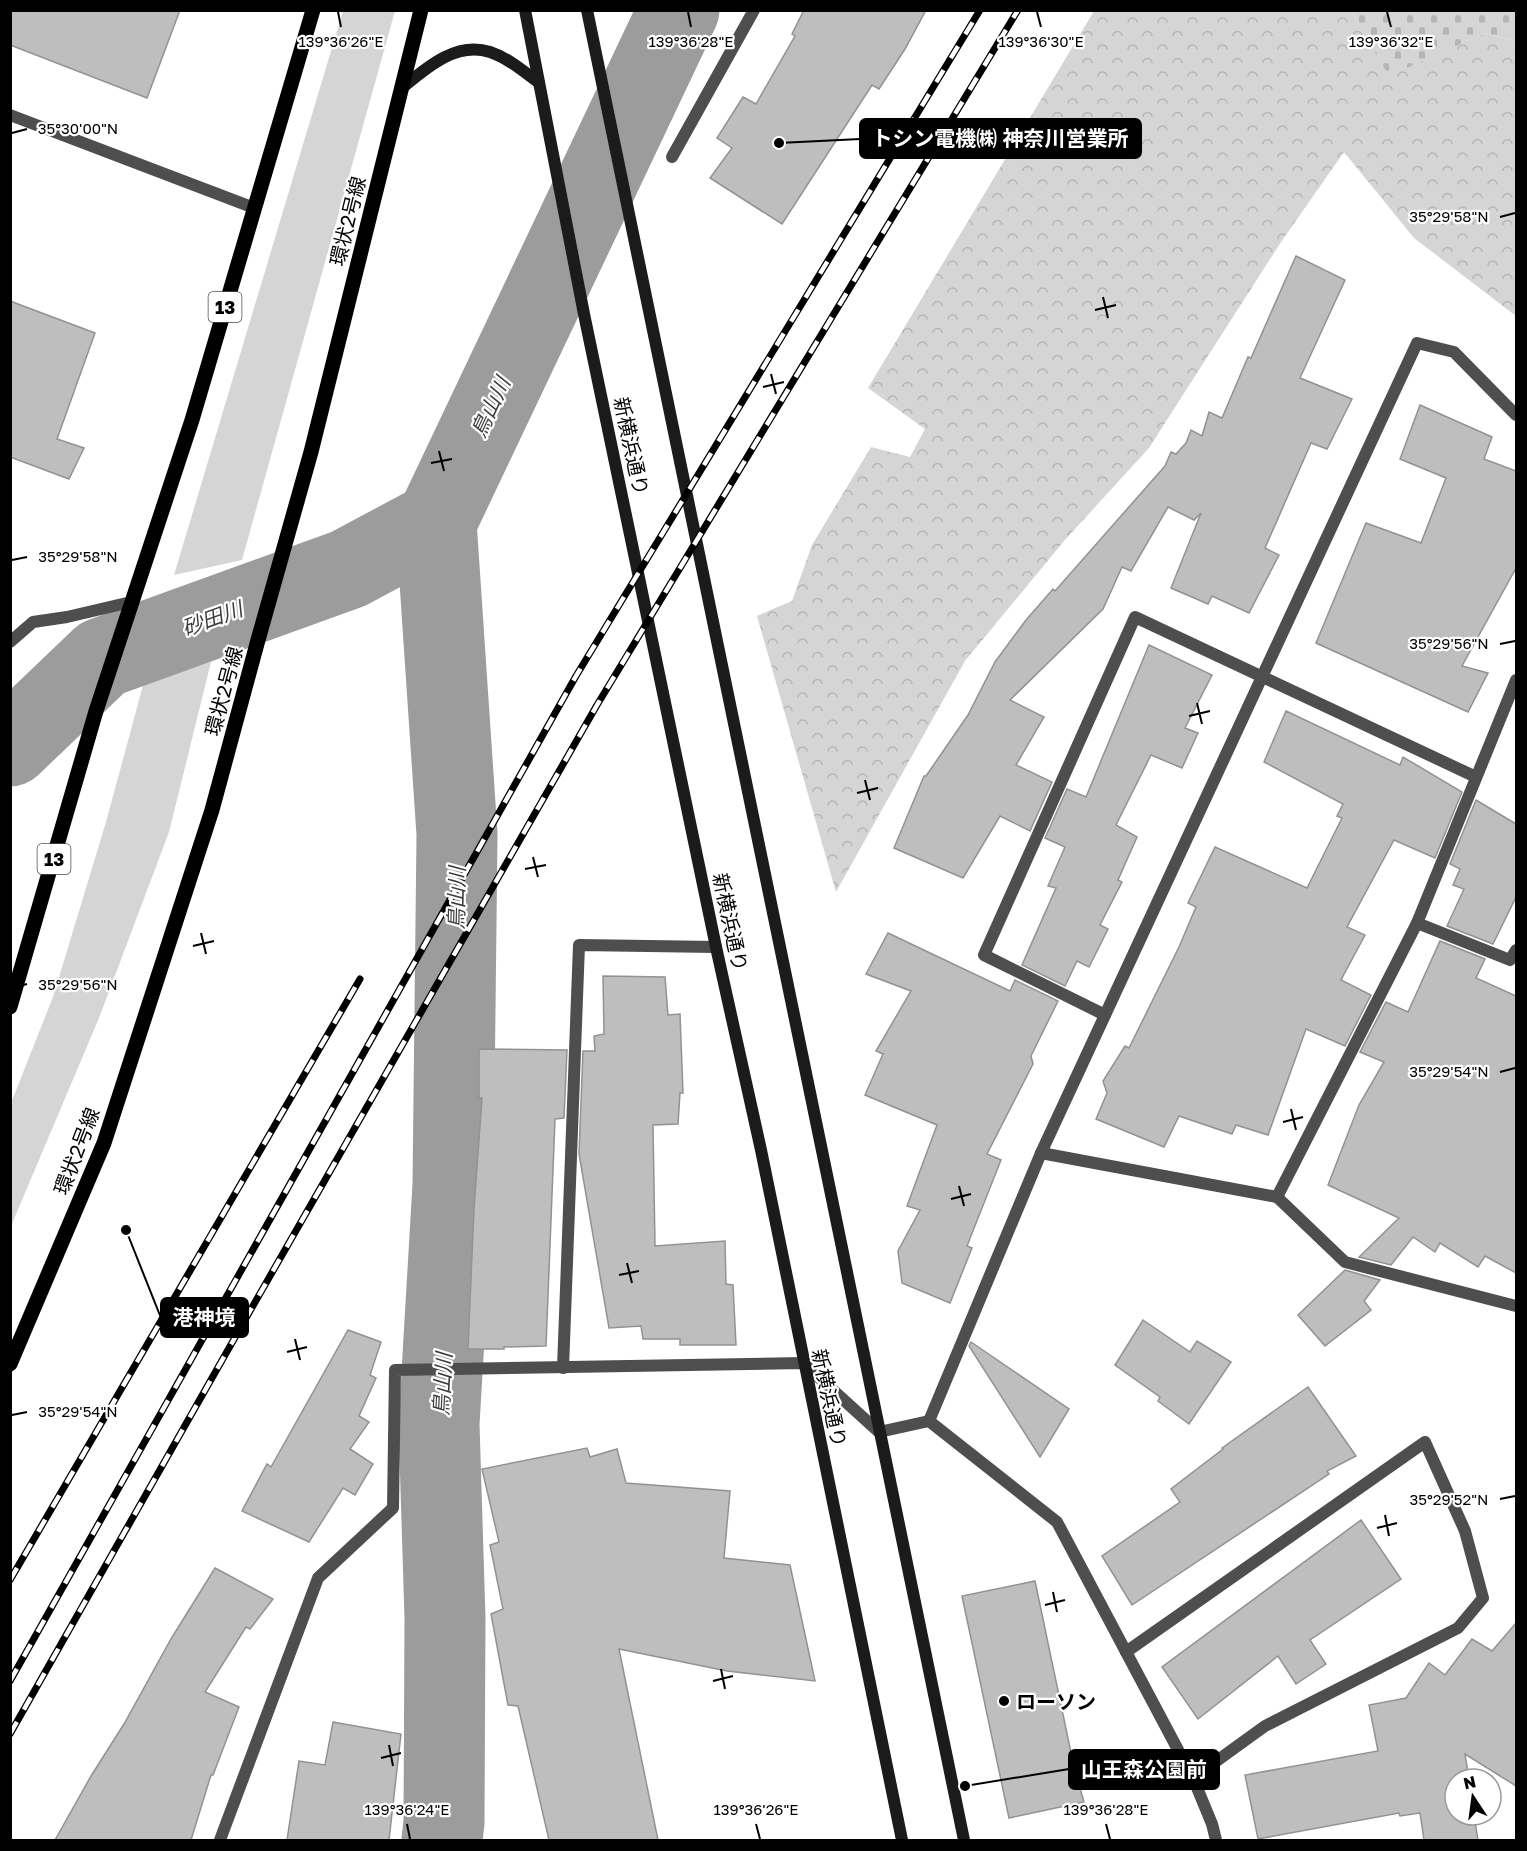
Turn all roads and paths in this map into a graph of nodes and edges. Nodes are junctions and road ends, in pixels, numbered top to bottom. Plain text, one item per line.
1 (313, 10) edge
2 (421, 10) edge
3 (525, 10) edge
4 (587, 10) edge
5 (754, 10) edge
6 (539, 87) junction
7 (402, 88) junction
8 (10, 115) edge
9 (672, 157) dead end
10 (254, 208) junction
11 (1516, 415) edge
12 (130, 602) junction
13 (10, 642) edge
14 (1261, 678) junction
15 (1516, 680) edge
16 (1476, 777) junction
17 (1417, 923) junction
18 (716, 947) junction
19 (1516, 950) edge
20 (10, 1007) edge
21 (1105, 1015) junction
22 (1041, 1153) junction
23 (1277, 1197) junction
24 (1516, 1305) edge
25 (803, 1363) junction
26 (10, 1364) edge
27 (563, 1368) junction
28 (929, 1421) junction
29 (879, 1432) junction
30 (1126, 1652) junction
31 (1193, 1778) junction
32 (220, 1840) edge
33 (902, 1840) edge
34 (964, 1840) edge
35 (1216, 1840) edge

1 - 10 main road, 13
2 - 7 main road, 環状2号線
3 - 6 street, 新横浜通り
4 - 29 street, 新横浜通り
5 - 9 street
6 - 7 street
6 - 18 street, 新横浜通り
7 - 26 main road, 環状2号線
8 - 10 street
10 - 12 main road, 13
11 - 14 street
12 - 13 street
12 - 20 main road, 13
14 - 16 street
14 - 21 street
14 - 21 street
15 - 16 street
16 - 17 street
17 - 19 street
17 - 23 street
18 - 25 street, 新横浜通り
18 - 27 street
21 - 22 street
22 - 23 street
22 - 28 street
23 - 24 street
25 - 27 street
25 - 29 street
25 - 33 street, 新横浜通り
27 - 32 street
28 - 29 street
28 - 30 street
29 - 34 street, 新横浜通り
30 - 31 street
30 - 31 street
31 - 35 street

